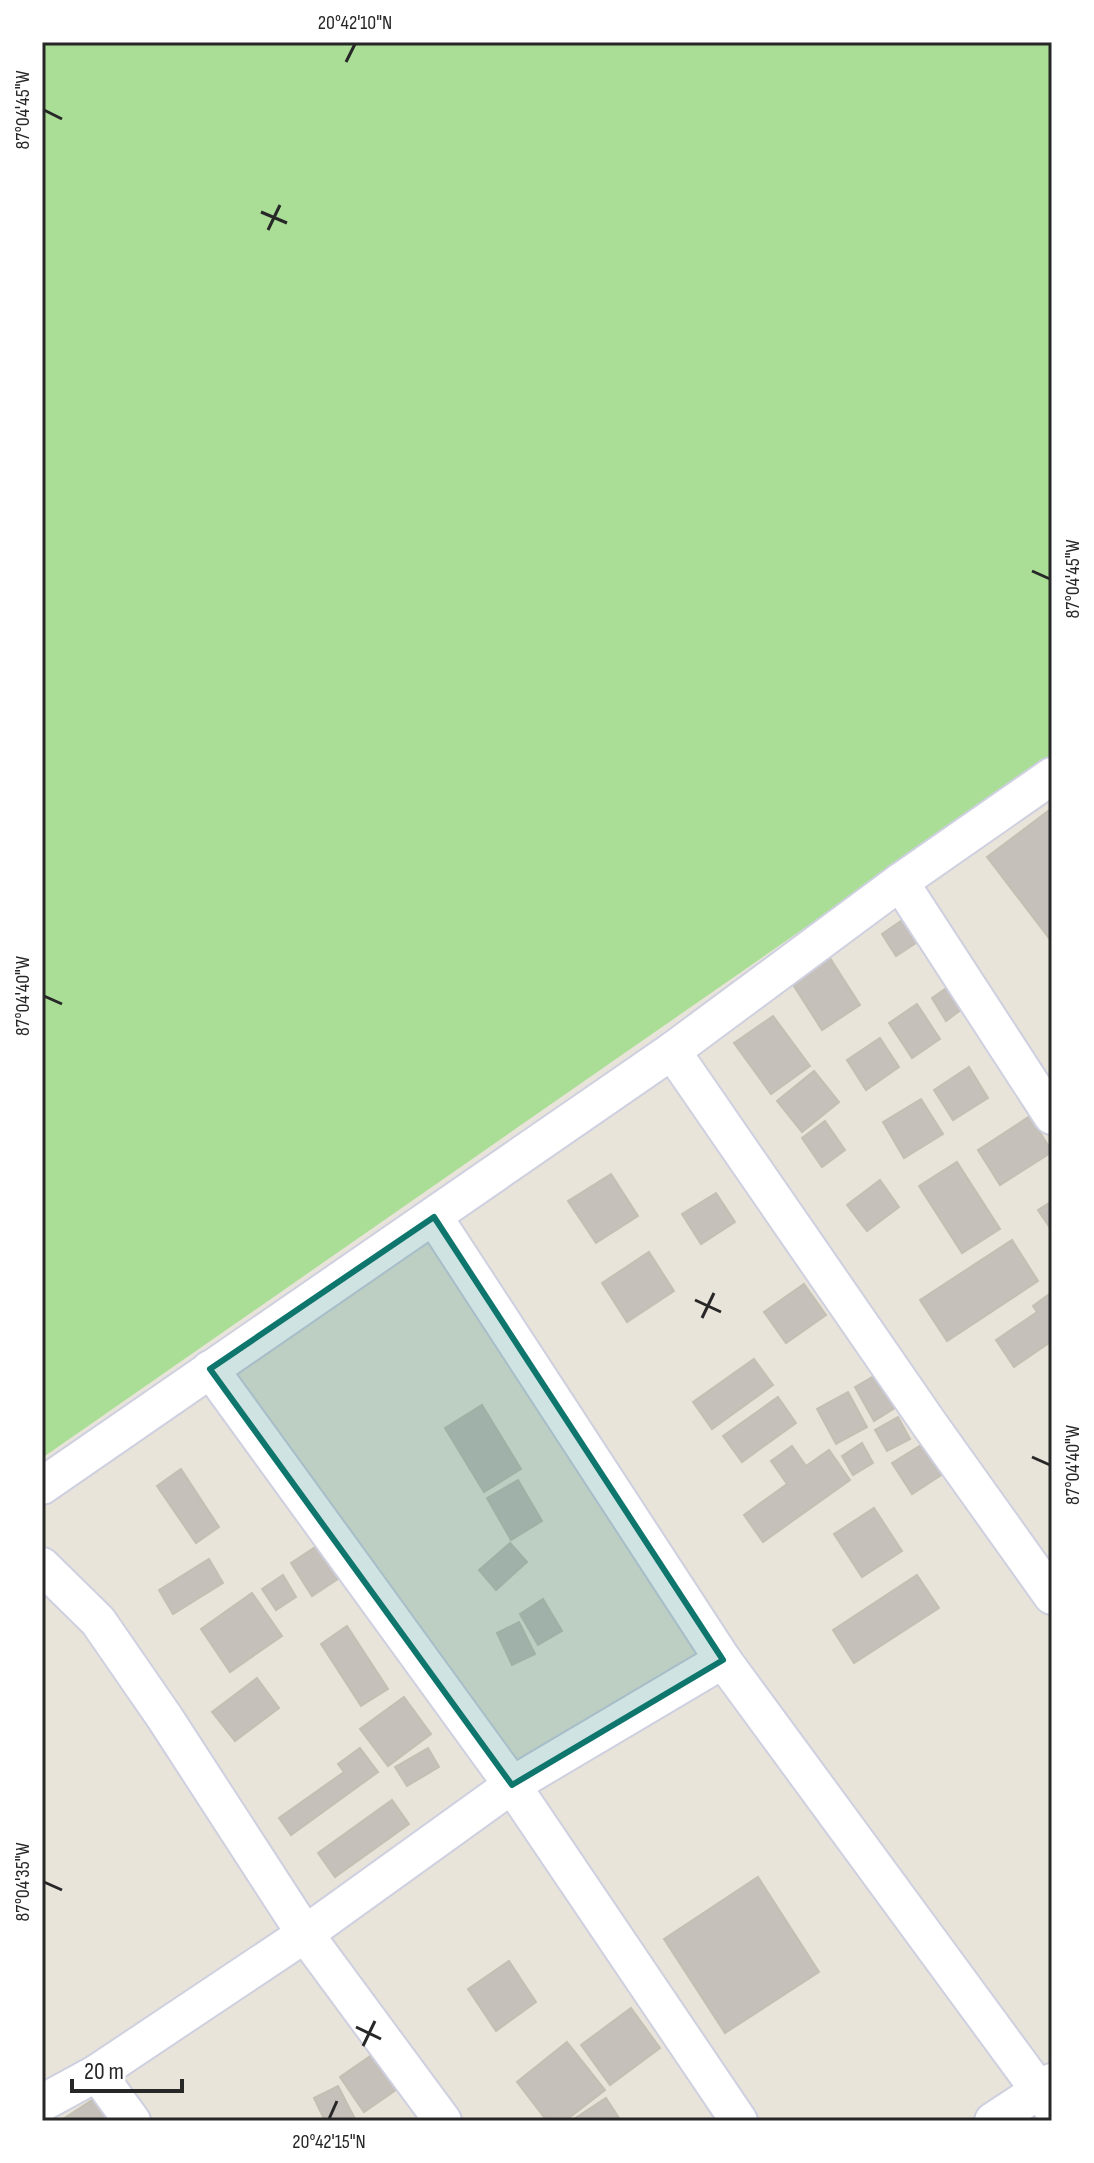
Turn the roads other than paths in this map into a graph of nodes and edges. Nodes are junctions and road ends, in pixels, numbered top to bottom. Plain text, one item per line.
1 (1052, 776) edge
2 (900, 882) junction
3 (672, 1051) junction
4 (1052, 1116) edge
5 (434, 1217) junction
6 (210, 1369) junction
7 (42, 1486) edge
8 (42, 1566) edge
9 (1052, 1596) edge
10 (723, 1660) junction
11 (512, 1785) junction
12 (305, 1934) junction
13 (97, 2073) junction
14 (1048, 2093) edge
15 (42, 2103) edge
16 (132, 2121) edge
17 (443, 2121) edge
18 (739, 2121) edge
19 (993, 2121) edge

1 - 2 street
2 - 3 street
2 - 4 street
3 - 5 street
3 - 9 street
5 - 6 street
5 - 10 street
6 - 7 street
6 - 11 street
8 - 12 street
10 - 11 street
10 - 14 street
11 - 12 street
11 - 18 street
12 - 13 street
12 - 17 street
13 - 15 street
13 - 16 street
14 - 19 street

